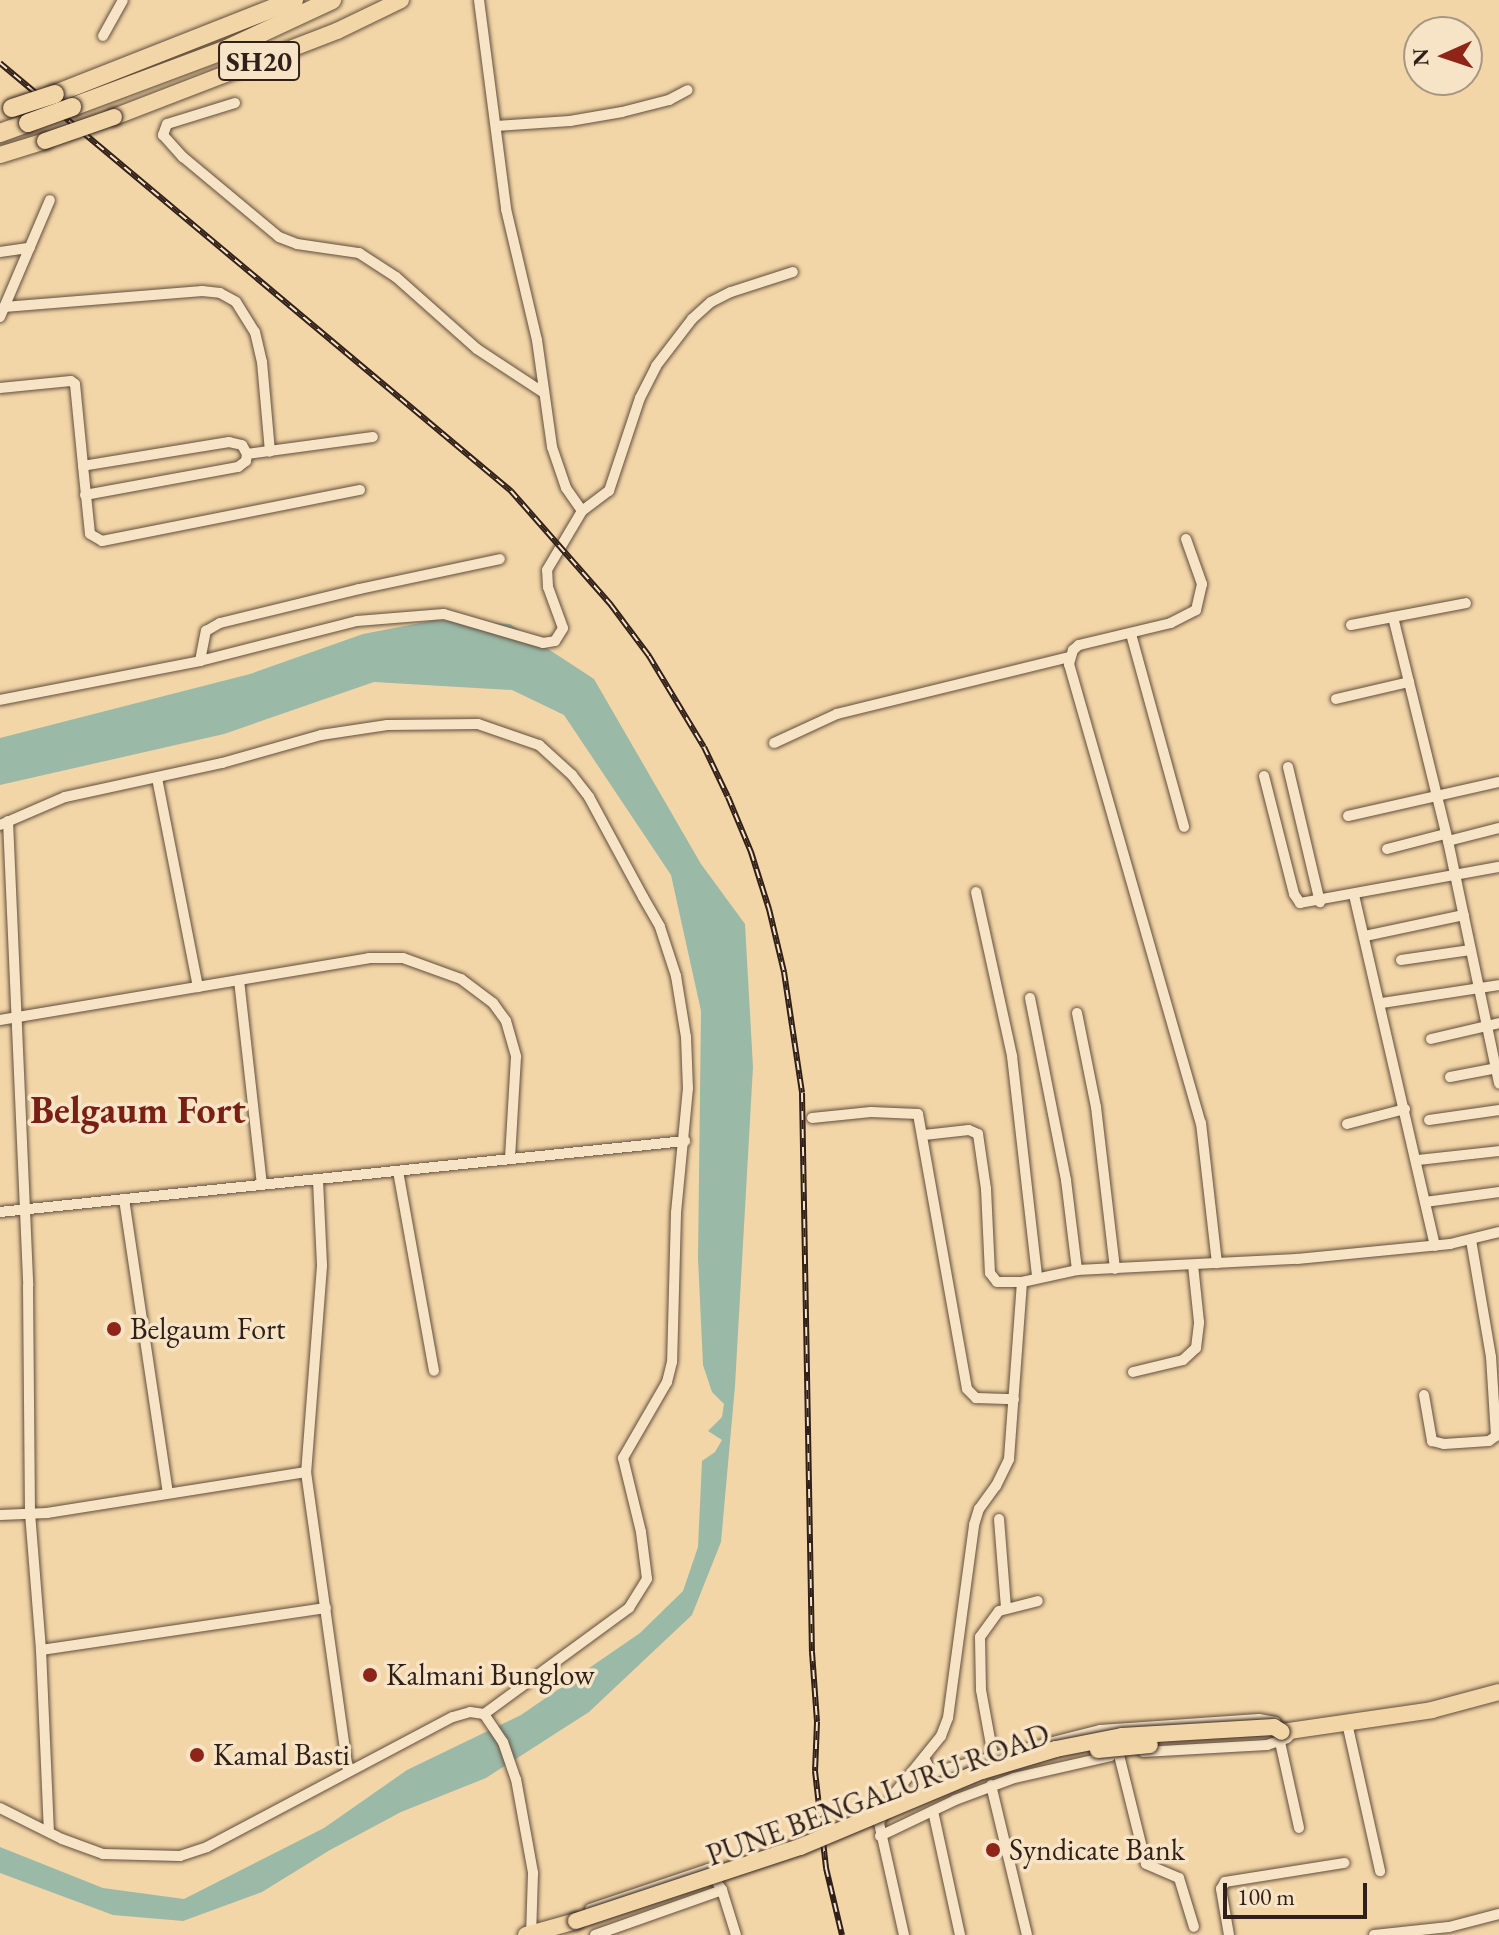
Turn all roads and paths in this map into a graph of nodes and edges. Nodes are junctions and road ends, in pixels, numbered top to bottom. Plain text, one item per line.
1 (123, 0) edge
2 (294, 0) edge
3 (332, 0) edge
4 (401, 0) edge
5 (479, 0) edge
6 (103, 36) dead end
7 (688, 90) dead end
8 (235, 103) dead end
9 (6, 111) edge
10 (496, 126) junction
11 (0, 133) edge
12 (0, 155) edge
13 (50, 200) dead end
14 (30, 248) junction
15 (0, 252) edge
16 (793, 272) dead end
17 (2, 312) edge
18 (0, 388) edge
19 (544, 393) junction
20 (373, 437) dead end
21 (270, 452) junction
22 (247, 454) junction
23 (83, 466) junction
24 (360, 490) dead end
25 (85, 495) junction
26 (582, 511) junction
27 (1186, 539) dead end
28 (500, 559) dead end
29 (1466, 603) dead end
30 (1393, 617) junction
31 (1351, 625) dead end
32 (1131, 634) junction
33 (1069, 657) junction
34 (200, 661) junction
35 (1409, 682) junction
36 (1336, 699) dead end
37 (0, 700) edge
38 (774, 743) dead end
39 (1288, 767) dead end
40 (1264, 776) dead end
41 (157, 778) junction
42 (1499, 782) edge
43 (1437, 797) junction
44 (1348, 816) dead end
45 (4, 823) edge
46 (1184, 827) dead end
47 (1499, 828) edge
48 (1446, 838) junction
49 (1387, 849) dead end
50 (1499, 867) edge
51 (1455, 877) junction
52 (976, 892) dead end
53 (1354, 895) junction
54 (1320, 902) junction
55 (1464, 915) junction
56 (1365, 936) junction
57 (1470, 950) junction
58 (1401, 960) dead end
59 (239, 980) junction
60 (1499, 985) edge
61 (198, 987) junction
62 (1480, 989) junction
63 (1030, 998) dead end
64 (1382, 1003) junction
65 (1077, 1013) dead end
66 (16, 1017) junction
67 (0, 1020) edge
68 (1494, 1024) edge
69 (1431, 1039) dead end
70 (1497, 1068) junction
71 (1450, 1077) dead end
72 (1499, 1084) edge
73 (1405, 1109) junction
74 (1499, 1110) edge
75 (812, 1118) dead end
76 (1429, 1120) dead end
77 (1347, 1124) dead end
78 (924, 1135) junction
79 (685, 1141) junction
80 (1499, 1151) edge
81 (510, 1158) junction
82 (1418, 1160) junction
83 (398, 1171) junction
84 (318, 1180) junction
85 (262, 1185) junction
86 (1499, 1192) edge
87 (124, 1199) junction
88 (1425, 1202) junction
89 (24, 1210) junction
90 (0, 1212) edge
91 (1499, 1232) edge
92 (1471, 1240) junction
93 (1435, 1246) junction
94 (1217, 1263) junction
95 (1193, 1265) junction
96 (1115, 1269) junction
97 (1077, 1270) junction
98 (1037, 1277) junction
99 (1022, 1282) junction
100 (434, 1371) dead end
101 (1133, 1372) dead end
102 (1424, 1395) dead end
103 (1014, 1399) junction
104 (306, 1472) junction
105 (168, 1492) junction
106 (30, 1513) junction
107 (0, 1515) edge
108 (999, 1519) dead end
109 (1038, 1601) dead end
110 (1006, 1607) junction
111 (326, 1608) junction
112 (41, 1650) junction
113 (1499, 1692) edge
114 (484, 1714) junction
115 (1347, 1723) junction
116 (1285, 1735) junction
117 (1119, 1755) junction
118 (993, 1756) junction
119 (924, 1758) junction
120 (348, 1770) junction
121 (991, 1785) junction
122 (0, 1808) edge
123 (933, 1811) junction
124 (1299, 1828) dead end
125 (49, 1832) junction
126 (880, 1836) junction
127 (1344, 1863) dead end
128 (1380, 1871) dead end
129 (722, 1890) junction
130 (1499, 1914) edge
131 (1194, 1927) dead end
132 (566, 1930) edge
133 (530, 1935) edge
134 (595, 1935) edge
135 (736, 1935) edge
136 (904, 1935) edge
137 (960, 1935) edge
138 (1027, 1935) edge
139 (1229, 1935) edge
140 (1374, 1935) edge

1 - 6 street
2 - 9 highway, bridge
3 - 11 highway, bridge
4 - 12 main road, SH20, bridge
5 - 10 street
7 - 10 street
8 - 19 street
10 - 19 street
13 - 14 street
14 - 15 street
14 - 17 street
16 - 26 street
17 - 21 street
18 - 23 street
19 - 26 street
20 - 21 street
21 - 22 street
22 - 23 street
22 - 25 street
23 - 25 street
24 - 25 street
26 - 34 street
27 - 32 street
28 - 34 street
29 - 30 street
30 - 31 street
30 - 35 street
32 - 33 street
32 - 46 street
33 - 38 street
33 - 94 street
34 - 37 street
35 - 36 street
35 - 43 street
39 - 54 street
40 - 54 street
41 - 45 street
41 - 61 street
41 - 79 street
42 - 43 street
43 - 44 street
43 - 48 street
45 - 66 street
47 - 48 street
48 - 49 street
48 - 51 street
50 - 51 street
51 - 53 street
51 - 55 street
52 - 98 street
53 - 54 street
53 - 56 street
55 - 56 street
55 - 57 street
56 - 64 street
57 - 58 street
57 - 62 street
59 - 61 street
59 - 81 street
59 - 85 street
60 - 62 street
61 - 66 street
62 - 64 street
62 - 68 street
63 - 97 street
64 - 73 street
65 - 96 street
66 - 67 street
66 - 89 street
68 - 69 street
68 - 70 street
70 - 71 street
70 - 72 street
73 - 77 street
73 - 82 street
74 - 76 street
75 - 78 street
78 - 99 street
78 - 103 street
79 - 81 street
79 - 114 street
80 - 82 street
81 - 83 street
82 - 88 street
83 - 84 street
83 - 100 street
84 - 85 street
84 - 104 street
85 - 87 street
86 - 88 street
87 - 89 street
87 - 105 street
88 - 93 street
89 - 90 street
89 - 106 street
91 - 92 street
92 - 93 street
92 - 102 street
93 - 94 street
94 - 95 street
95 - 96 street
95 - 101 street
96 - 97 street
97 - 98 street
98 - 99 street
99 - 103 street
103 - 119 street
104 - 105 street
104 - 111 street
105 - 106 street
106 - 107 street
106 - 112 street
108 - 110 street
109 - 110 street
110 - 118 street
111 - 112 street
111 - 120 street
112 - 125 street
113 - 115 main road, PUNE BENGALURU ROAD
114 - 120 street
114 - 133 street
115 - 116 main road, PUNE BENGALURU ROAD
115 - 128 street
116 - 117 street
116 - 118 street
116 - 124 street
116 - 132 main road, PUNE BENGALURU ROAD, bridge
117 - 121 street
117 - 131 street
118 - 119 street
119 - 126 street
120 - 125 street
121 - 123 street
121 - 138 street
122 - 125 street
123 - 126 street
123 - 137 street
126 - 136 street
127 - 139 street
129 - 132 street
129 - 134 street
129 - 135 street
130 - 140 street
132 - 133 main road, PUNE BENGALURU ROAD

